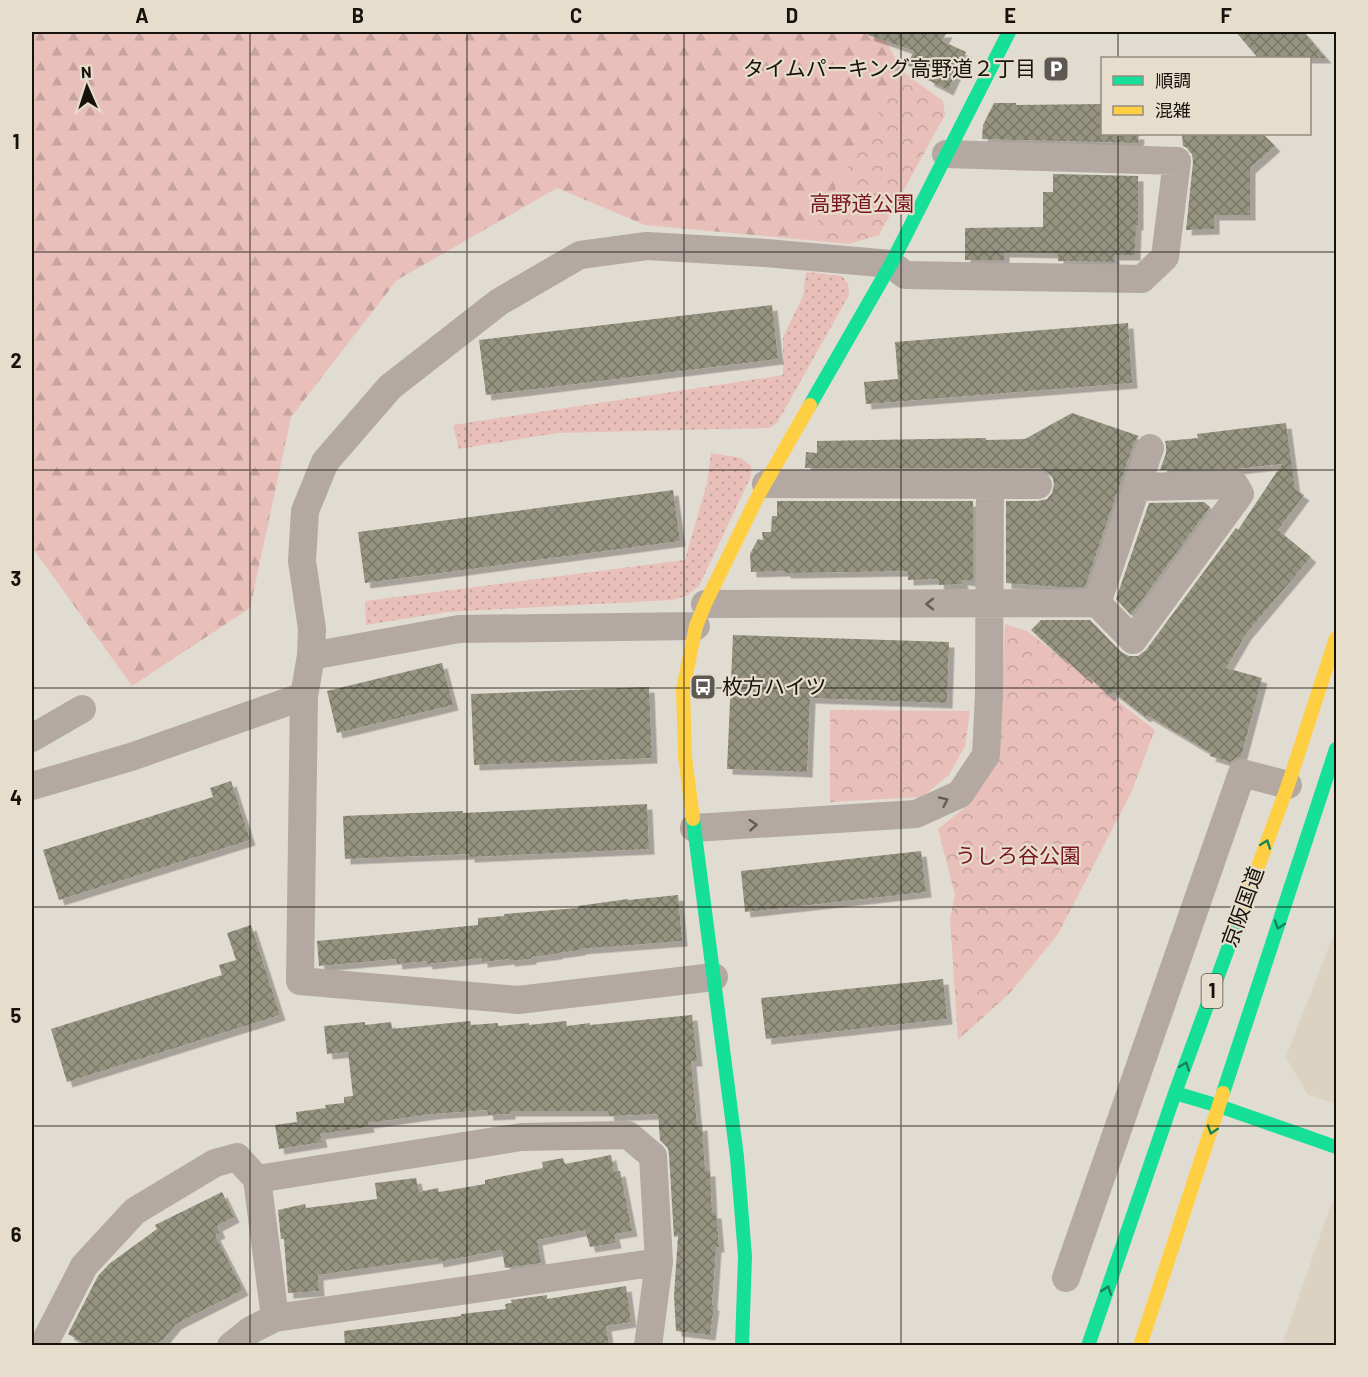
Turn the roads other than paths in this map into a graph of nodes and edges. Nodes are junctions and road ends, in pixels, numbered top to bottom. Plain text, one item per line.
1 (1005, 33) edge
2 (946, 154) junction
3 (891, 264) junction
4 (1150, 448) dead end
5 (766, 483) junction
6 (990, 484) junction
7 (1038, 484) dead end
8 (1137, 486) junction
9 (1097, 603) junction
10 (989, 604) junction
11 (700, 615) junction
12 (1336, 638) edge
13 (311, 656) junction
14 (304, 696) junction
15 (82, 709) dead end
16 (32, 738) edge
17 (1336, 750) edge
18 (1288, 785) junction
19 (32, 786) edge
20 (694, 828) junction
21 (714, 977) junction
22 (1175, 1093) junction
23 (1219, 1106) junction
24 (1336, 1147) edge
25 (258, 1179) junction
26 (659, 1262) junction
27 (1066, 1278) dead end
28 (275, 1318) junction
29 (43, 1346) edge
30 (231, 1346) edge
31 (648, 1346) edge
32 (742, 1346) edge
33 (1088, 1346) edge
34 (1140, 1346) edge

1 - 2 main road
2 - 3 main road
2 - 3 street
3 - 5 main road
3 - 13 street
4 - 8 street
5 - 6 street
5 - 11 main road
6 - 7 street
6 - 10 street
8 - 9 street
8 - 9 street
9 - 10 street
10 -> 11 street
20 -> 10 street
11 - 13 street
11 - 20 main road
12 - 18 main road, 京阪国道 / 1
13 - 14 street
14 - 19 street
14 - 21 street
15 - 16 street
17 -> 23 main road, 京阪国道 / 1
22 -> 18 main road, 京阪国道 / 1
18 - 27 street
20 - 21 main road
21 - 32 main road
22 - 23 main road
33 -> 22 main road, 京阪国道 / 1
23 - 24 main road
23 -> 34 main road, 京阪国道 / 1
25 - 26 street
25 - 28 street
25 - 29 street
26 - 28 street
26 - 31 street
28 - 30 street

